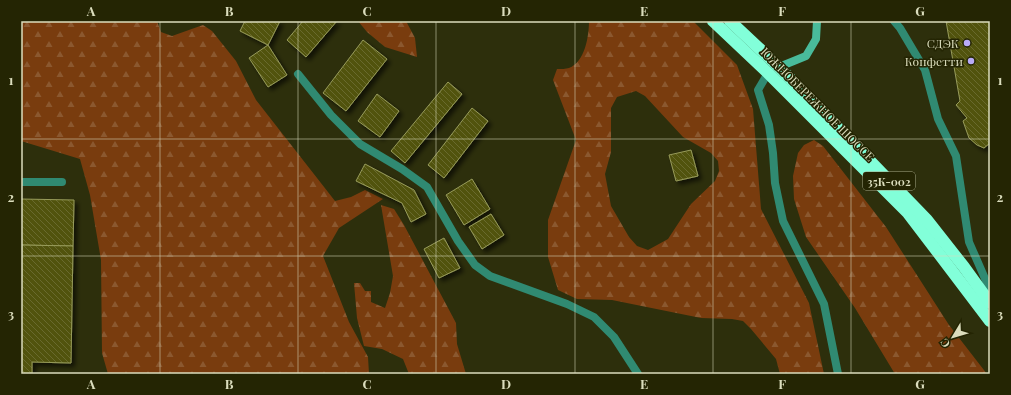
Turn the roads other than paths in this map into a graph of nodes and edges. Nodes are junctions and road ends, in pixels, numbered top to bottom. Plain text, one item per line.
1 (713, 21) edge
2 (730, 21) edge
3 (817, 21) edge
4 (894, 21) edge
5 (779, 67) junction
6 (768, 73) junction
7 (298, 74) dead end
8 (21, 182) edge
9 (62, 182) dead end
10 (990, 290) edge
11 (990, 303) edge
12 (990, 321) edge
13 (638, 374) edge
14 (838, 374) edge

1 - 6 highway, ЮЖНОБЕРЕЖНОЕ ШОССЕ
2 - 5 highway, ЮЖНОБЕРЕЖНОЕ ШОССЕ
3 - 5 main road
4 - 10 street
5 - 6 highway
5 - 11 highway, ЮЖНОБЕРЕЖНОЕ ШОССЕ / 35К-002
6 - 12 highway, ЮЖНОБЕРЕЖНОЕ ШОССЕ
6 - 14 street
7 - 13 street
8 - 9 street

